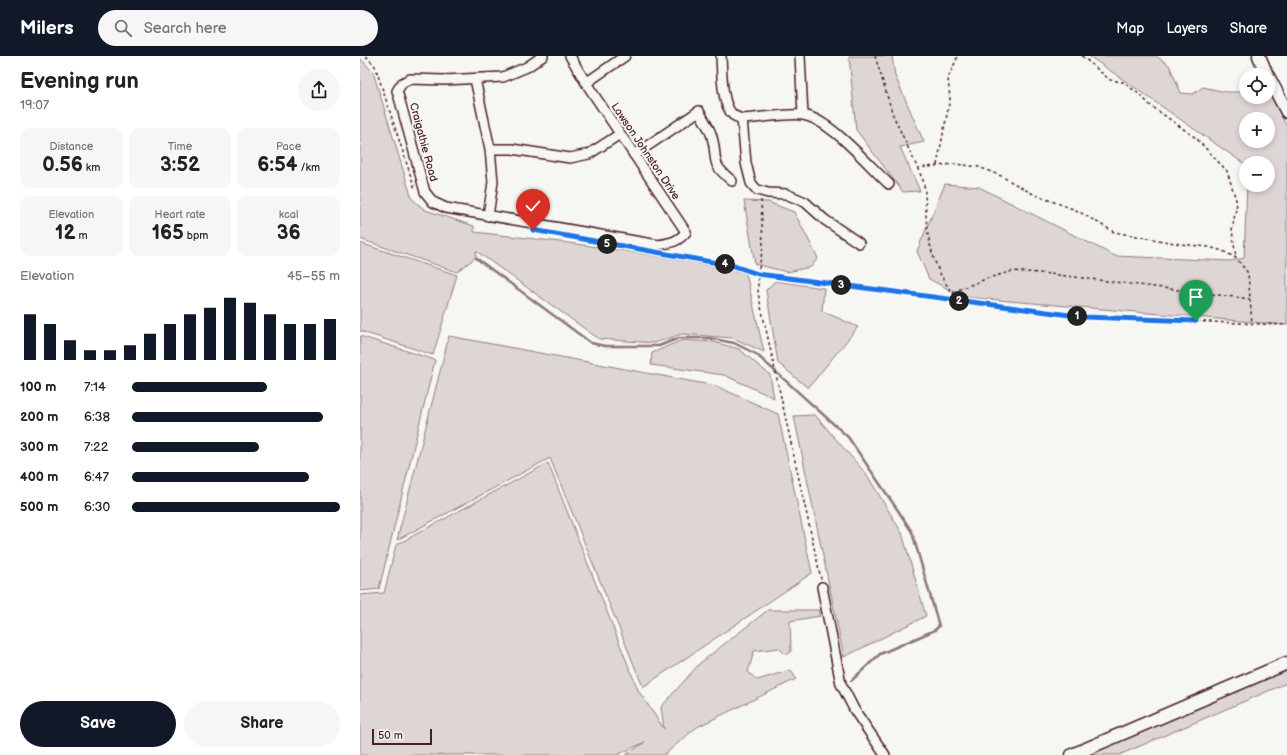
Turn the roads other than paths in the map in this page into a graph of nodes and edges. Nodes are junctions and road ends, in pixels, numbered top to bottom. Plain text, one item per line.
1 (543, 56) edge
2 (570, 56) edge
3 (625, 56) edge
4 (721, 56) edge
5 (800, 56) edge
6 (1259, 56) edge
7 (1264, 68) edge
8 (475, 79) junction
9 (586, 83) junction
10 (1275, 89) edge
11 (1287, 112) edge
12 (803, 115) junction
13 (742, 119) junction
14 (620, 134) junction
15 (490, 150) junction
16 (634, 155) junction
17 (732, 181) dead end
18 (889, 184) dead end
19 (488, 216) junction
20 (859, 243) dead end
21 (822, 587) road end
22 (1287, 663) edge
23 (886, 755) edge
24 (1072, 755) edge

1 - 8 street, Craigathie Road
2 - 9 street, Lawson Johnston Drive
3 - 9 street
4 - 13 street
5 - 12 street
6 - 7 main road
8 - 15 street
8 - 19 street, Craigathie Road
9 - 14 street, Lawson Johnston Drive
10 - 11 main road
12 - 13 street
12 - 18 street
13 - 20 street
14 - 15 street
14 - 16 street, Lawson Johnston Drive
15 - 19 street
16 - 17 street
16 - 19 street, Lawson Johnston Drive
21 - 23 street
22 - 24 main road

